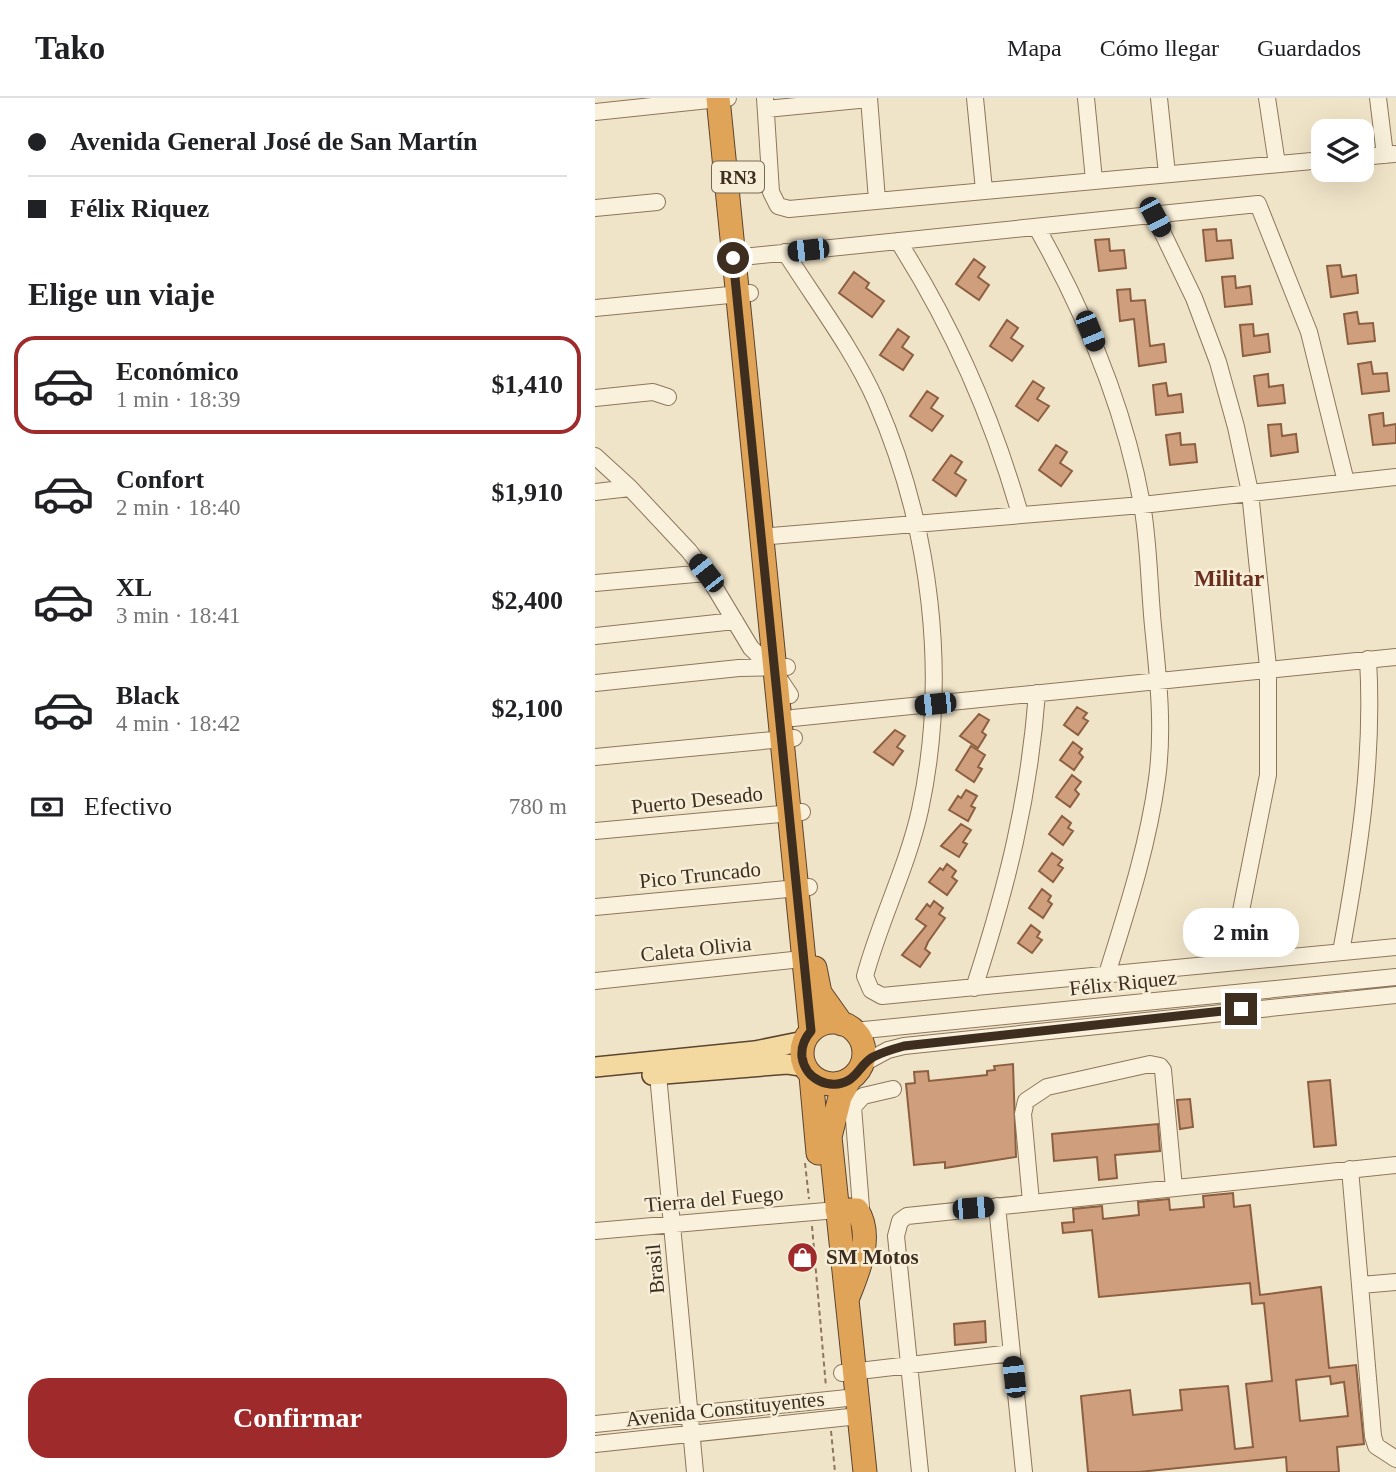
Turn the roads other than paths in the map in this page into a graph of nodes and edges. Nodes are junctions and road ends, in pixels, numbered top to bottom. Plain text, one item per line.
1 (724, 98) edge
2 (975, 98) edge
3 (1086, 98) edge
4 (1159, 98) edge
5 (1267, 98) edge
6 (1378, 98) edge
7 (869, 99) edge
8 (766, 104) edge
9 (595, 112) edge
10 (1393, 155) edge
11 (1374, 156) edge
12 (1311, 161) edge
13 (1277, 164) junction
14 (1167, 174) junction
15 (1094, 180) junction
16 (984, 190) junction
17 (877, 200) junction
18 (657, 202) dead end
19 (595, 208) edge
20 (1155, 217) junction
21 (1037, 228) junction
22 (898, 241) junction
23 (785, 253) junction
24 (740, 257) junction
25 (743, 293) junction
26 (595, 308) edge
27 (668, 397) dead end
28 (595, 398) edge
29 (595, 456) edge
30 (1396, 477) edge
31 (1346, 482) junction
32 (630, 488) junction
33 (595, 492) edge
34 (1250, 492) junction
35 (1142, 505) junction
36 (1020, 514) junction
37 (917, 524) junction
38 (767, 536) junction
39 (706, 573) junction
40 (595, 583) edge
41 (735, 621) junction
42 (595, 636) edge
43 (1396, 657) edge
44 (1369, 659) junction
45 (1268, 667) junction
46 (779, 668) junction
47 (1158, 681) junction
48 (595, 683) edge
49 (1037, 693) junction
50 (935, 704) junction
51 (789, 732) junction
52 (595, 757) edge
53 (795, 812) junction
54 (595, 831) edge
55 (802, 887) junction
56 (595, 907) edge
57 (1396, 947) edge
58 (1341, 952) junction
59 (802, 959) junction
60 (1231, 961) junction
61 (1107, 974) junction
62 (1396, 977) edge
63 (595, 981) edge
64 (974, 988) junction
65 (1396, 995) edge
66 (848, 1027) junction
67 (807, 1036) junction
68 (595, 1067) edge
69 (657, 1068) junction
70 (808, 1071) junction
71 (856, 1072) junction
72 (595, 1080) edge
73 (893, 1089) dead end
74 (1396, 1165) edge
75 (1350, 1169) junction
76 (1174, 1188) junction
77 (1031, 1202) junction
78 (997, 1206) junction
79 (841, 1210) junction
80 (672, 1224) junction
81 (595, 1231) edge
82 (1396, 1282) edge
83 (1361, 1285) junction
84 (1012, 1353) junction
85 (908, 1365) junction
86 (848, 1372) junction
87 (844, 1408) junction
88 (689, 1412) junction
89 (595, 1424) edge
90 (691, 1433) junction
91 (595, 1444) edge
92 (1396, 1460) edge
93 (695, 1472) edge
94 (852, 1472) edge
95 (865, 1472) edge
96 (920, 1472) edge
97 (1024, 1472) edge

1 - 9 street
1 - 24 highway, RN3
2 - 16 street
3 - 15 street
4 - 14 street
5 - 13 street
6 - 10 street
7 - 8 street
7 - 17 street
8 - 17 street
10 - 11 street
12 - 13 street
13 - 14 street
14 - 15 street
15 - 16 street
16 - 17 street
18 - 19 street
20 - 21 street
20 - 31 street
20 - 34 street
21 - 22 street
21 - 35 street
22 - 23 street
22 - 36 street
23 - 24 street
23 - 37 street
24 - 25 highway
25 - 26 street
25 - 38 highway
27 - 28 street
29 - 32 street
30 - 31 street
31 - 34 street
32 - 33 street
32 - 39 street
34 - 35 street
34 - 45 street
35 - 36 street
35 - 47 street
36 - 37 street
37 - 38 street
37 - 50 street
38 - 46 highway
39 - 40 street
39 - 41 street
41 - 42 street
41 - 46 street
43 - 44 street
44 - 45 street
44 - 58 street
45 - 47 street
45 - 60 street
46 - 48 street
46 - 51 highway
46 - 51 highway
47 - 49 street
47 - 61 street
49 - 50 street
49 - 64 street
50 - 51 street
50 - 64 street
51 - 52 street
51 - 53 highway
53 - 54 street, Puerto Deseado
53 - 55 highway
55 - 56 street, Pico Truncado
55 - 59 highway
55 - 66 highway
57 - 58 street
58 - 60 street
59 - 63 street, Caleta Olivia
59 - 67 highway
60 - 61 street
61 - 64 street
62 - 66 street, Félix Riquez
65 - 71 street, Félix Riquez
66 - 67 highway
66 - 71 highway
67 - 69 main road
67 - 70 highway
68 - 69 main road
69 - 70 main road
69 - 72 main road
69 - 80 street, Brasil
70 - 71 highway
70 - 79 highway
71 - 79 highway
73 - 79 street
74 - 75 street
75 - 76 street
75 - 83 street
76 - 77 street
76 - 77 street
77 - 78 street
78 - 84 street
78 - 85 street
79 - 80 street, Tierra del Fuego
79 - 86 highway
79 - 86 highway
80 - 81 street, Tierra del Fuego
80 - 88 street, Brasil
82 - 83 street
83 - 92 street
84 - 85 street
84 - 97 street
85 - 86 street
85 - 96 street
86 - 87 highway
87 - 88 street, Avenida Constituyentes
87 - 90 street, Avenida Constituyentes
87 - 94 highway
87 - 95 highway
88 - 89 street, Avenida Constituyentes
88 - 90 street, Brasil
90 - 91 street, Avenida Constituyentes
90 - 93 street, Brasil

